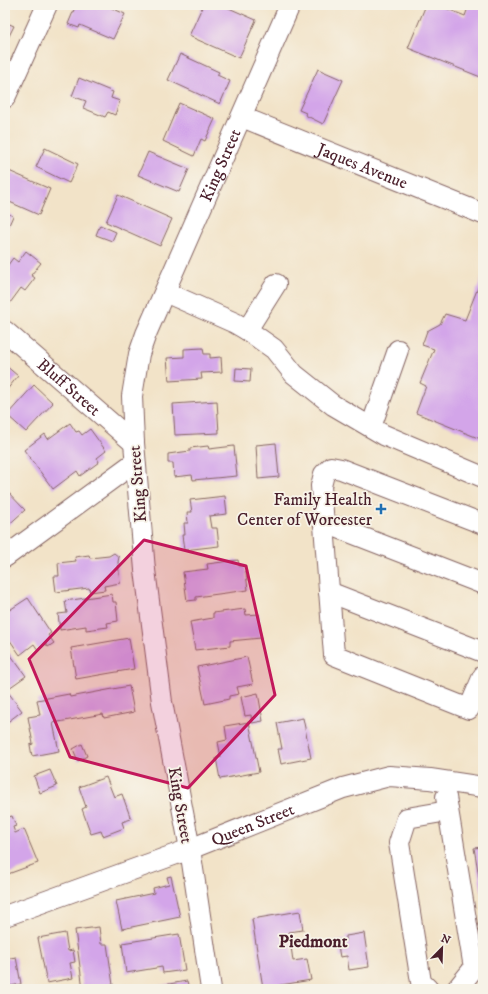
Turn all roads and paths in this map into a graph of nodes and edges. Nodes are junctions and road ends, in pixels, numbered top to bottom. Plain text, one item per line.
1 (47, 5) edge
2 (290, 5) edge
3 (5, 98) edge
4 (242, 117) junction
5 (483, 214) edge
6 (276, 284) dead end
7 (165, 292) junction
8 (247, 330) junction
9 (5, 331) edge
10 (398, 350) dead end
11 (371, 427) junction
12 (134, 452) junction
13 (483, 477) edge
14 (323, 522) junction
15 (483, 524) edge
16 (5, 557) edge
17 (483, 584) edge
18 (329, 592) junction
19 (483, 652) edge
20 (483, 676) edge
21 (476, 712) edge
22 (444, 781) junction
23 (483, 787) edge
24 (448, 811) junction
25 (190, 849) junction
26 (5, 916) edge
27 (211, 989) edge
28 (428, 989) edge
29 (457, 989) edge

1 - 3 street
2 - 4 street, King Street
4 - 5 street, Jaques Avenue
4 - 7 street, King Street
6 - 8 street
7 - 8 street
7 - 12 street, King Street
8 - 11 street
9 - 12 street, Bluff Street
10 - 11 street
11 - 13 street
12 - 16 street
12 - 25 street, King Street
14 - 15 street
14 - 17 street
14 - 18 street
18 - 19 street
18 - 21 street
20 - 21 street
22 - 23 street, Queen Street
22 - 24 street
22 - 25 street, Queen Street
24 - 28 street
24 - 29 street
25 - 26 street, Queen Street
25 - 27 street, King Street

